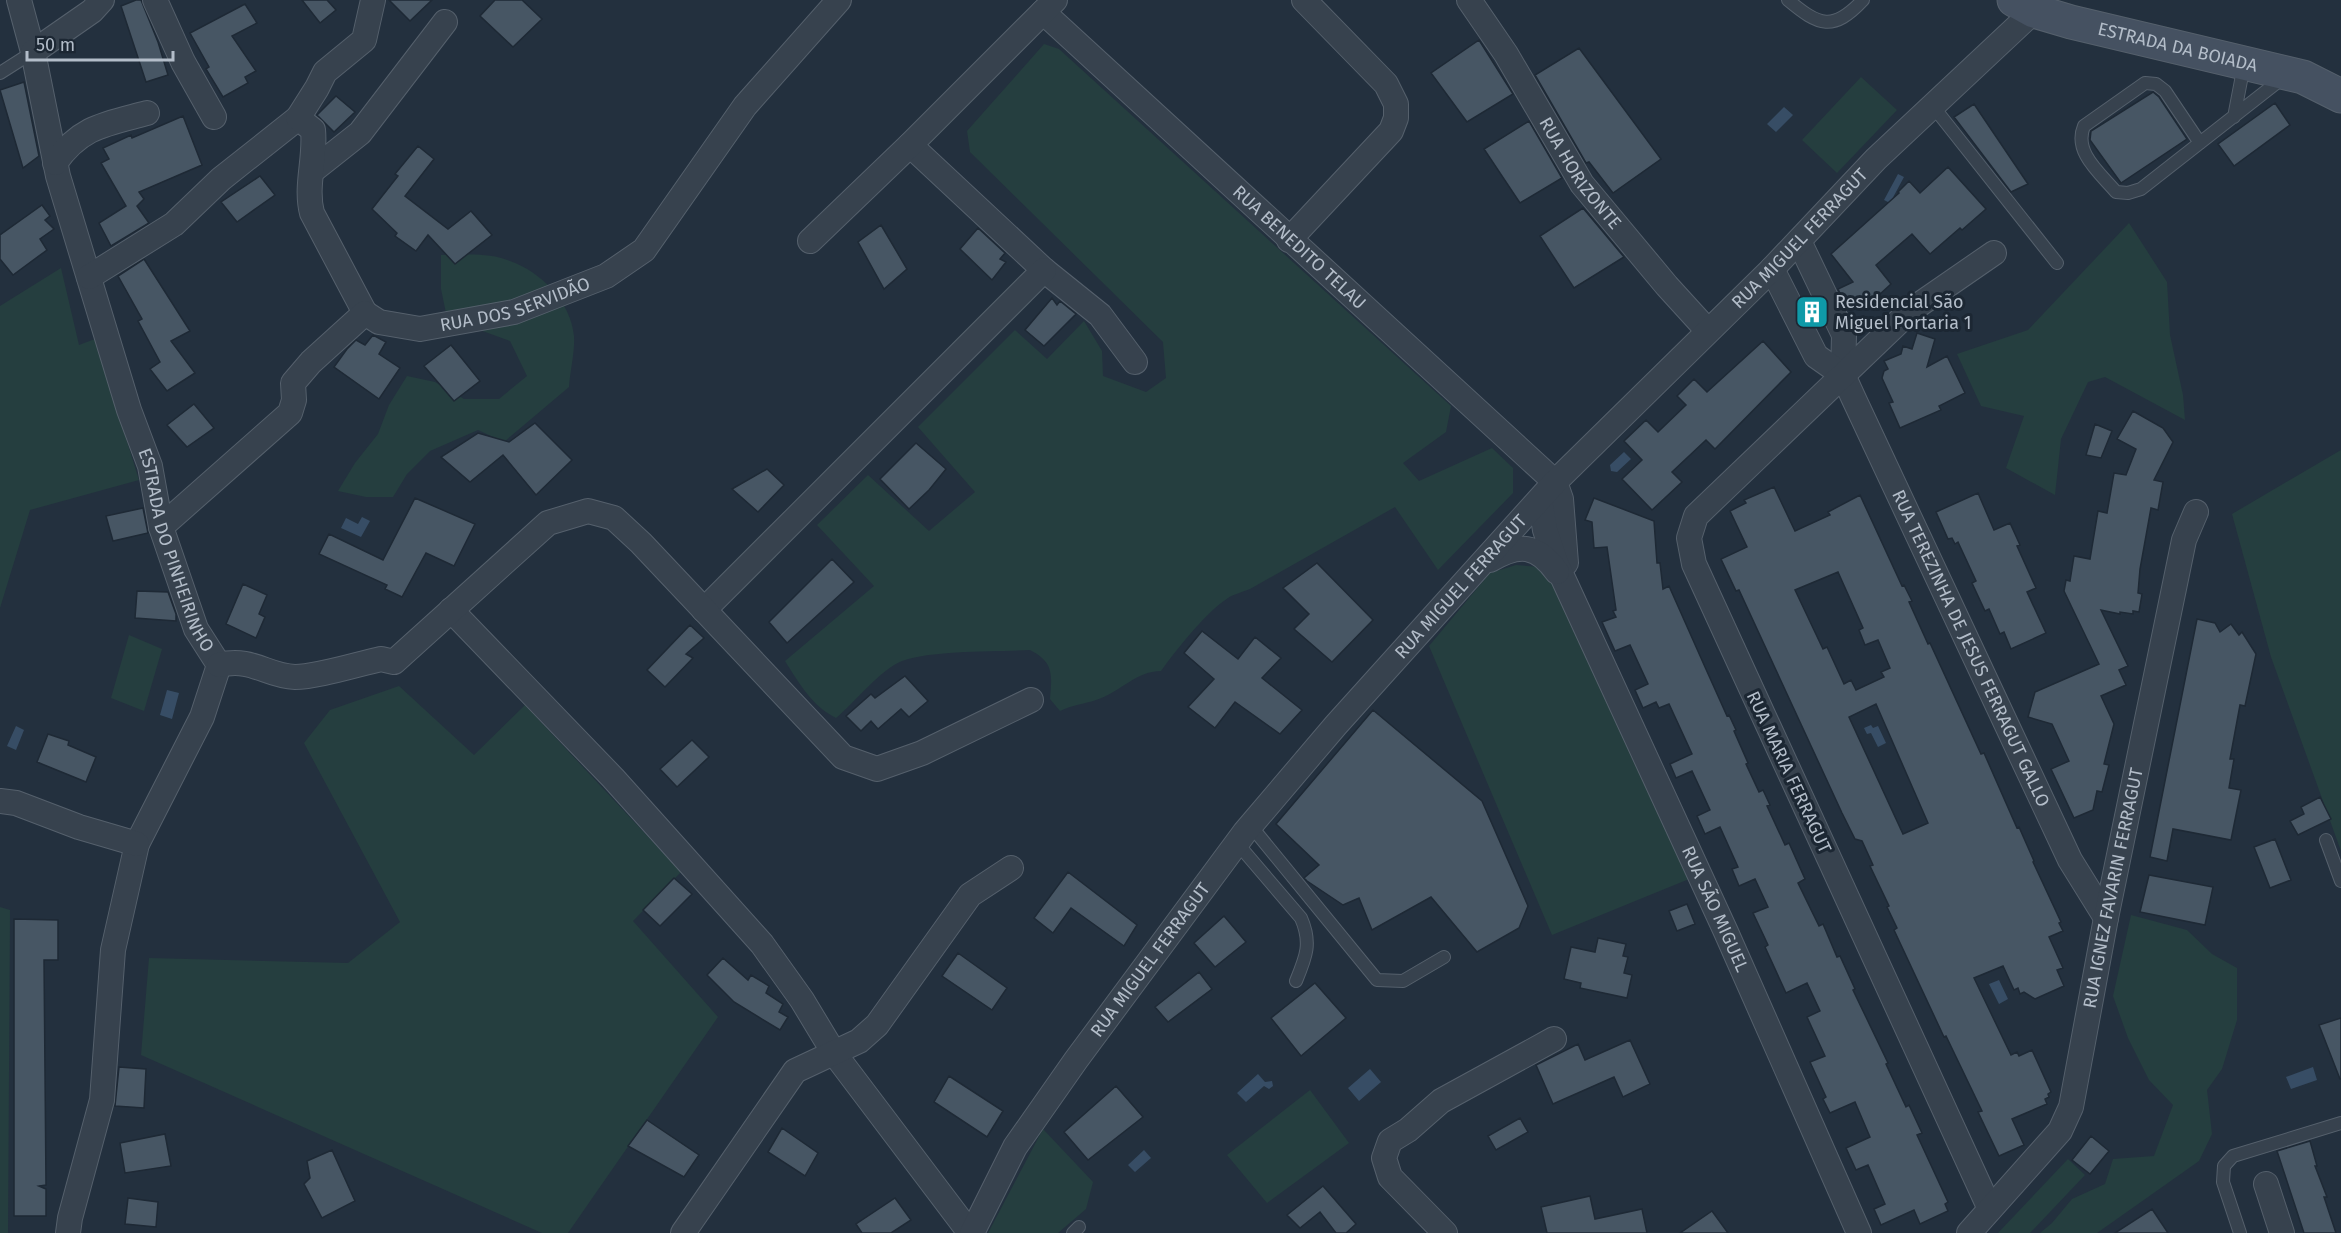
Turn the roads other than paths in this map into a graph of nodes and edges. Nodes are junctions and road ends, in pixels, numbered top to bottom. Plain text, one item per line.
1 (19, 0) edge
2 (102, 0) edge
3 (155, 0) edge
4 (373, 0) edge
5 (839, 0) edge
6 (1304, 0) edge
7 (1469, 0) edge
8 (1788, 0) edge
9 (1863, 0) edge
10 (1049, 6) edge
11 (2024, 6) edge
12 (445, 22) dead end
13 (33, 51) junction
14 (2244, 64) junction
15 (0, 73) edge
16 (2289, 74) junction
17 (2341, 96) edge
18 (1932, 105) junction
19 (147, 113) dead end
20 (213, 117) dead end
21 (2234, 117) junction
22 (298, 118) junction
23 (2200, 143) junction
24 (910, 145) junction
25 (55, 163) junction
26 (312, 171) junction
27 (1289, 240) junction
28 (810, 241) dead end
29 (1799, 241) junction
30 (1994, 253) dead end
31 (2057, 263) dead end
32 (1772, 269) junction
33 (1044, 270) junction
34 (89, 277) junction
35 (365, 313) junction
36 (1708, 331) junction
37 (1135, 362) dead end
38 (1843, 375) junction
39 (1548, 491) junction
40 (2196, 513) dead end
41 (161, 527) junction
42 (1481, 566) junction
43 (1568, 586) junction
44 (451, 610) junction
45 (704, 610) junction
46 (219, 666) junction
47 (1031, 700) dead end
48 (0, 801) edge
49 (1244, 835) junction
50 (2326, 840) dead end
51 (137, 844) junction
52 (1011, 868) dead end
53 (2341, 881) edge
54 (2106, 918) junction
55 (1444, 957) dead end
56 (1296, 981) dead end
57 (1554, 1040) dead end
58 (834, 1053) junction
59 (2341, 1123) edge
60 (2266, 1184) dead end
61 (1990, 1209) junction
62 (68, 1233) edge
63 (683, 1233) edge
64 (971, 1233) edge
65 (1445, 1233) edge
66 (1859, 1233) edge
67 (1969, 1233) edge
68 (2240, 1233) edge
69 (2282, 1233) edge

1 - 13 street, ESTRADA DO PINHEIRINHO
2 - 13 street
3 - 20 street
4 - 22 street
5 - 35 street, RUA DOS SERVIDÃO
6 - 27 street
7 - 36 street, RUA HORIZONTE
8 - 9 lane
10 - 24 street
10 - 27 street, RUA BENEDITO TELAU
11 - 14 main road, ESTRADA DA BOIADA
11 - 18 street, RUA MIGUEL FERRAGUT
12 - 26 street
13 - 15 lane
13 - 25 street, ESTRADA DO PINHEIRINHO
14 - 16 main road, ESTRADA DA BOIADA
14 - 21 lane
16 - 17 main road, ESTRADA DA BOIADA
16 - 21 lane
18 - 29 street, RUA MIGUEL FERRAGUT
18 - 31 lane
19 - 25 street
21 - 23 lane
22 - 26 street
22 - 34 street
23 - 23 lane
24 - 28 street
24 - 33 street
25 - 34 street, ESTRADA DO PINHEIRINHO
26 - 35 street
27 - 39 street, RUA BENEDITO TELAU
29 - 32 street, RUA MIGUEL FERRAGUT
29 - 38 street, RUA TEREZINHA DE JESUS FERRAGUT GALLO
30 - 38 street, RUA MARIA FERRAGUT
32 - 36 street, RUA MIGUEL FERRAGUT
32 - 38 street, RUA TEREZINHA DE JESUS FERRAGUT GALLO
33 - 37 street
33 - 45 street
34 - 41 street, ESTRADA DO PINHEIRINHO
35 - 41 street
36 - 39 street, RUA MIGUEL FERRAGUT
38 - 54 street, RUA TEREZINHA DE JESUS FERRAGUT GALLO
38 - 61 street, RUA MARIA FERRAGUT
39 - 42 street, RUA MIGUEL FERRAGUT
39 - 43 street, RUA SÃO MIGUEL
40 - 54 street, RUA IGNEZ FAVARIN FERRAGUT
41 - 46 street, ESTRADA DO PINHEIRINHO
42 - 43 street, RUA SÃO MIGUEL
42 - 49 street, RUA MIGUEL FERRAGUT
43 - 66 street, RUA SÃO MIGUEL
44 - 45 street
44 - 46 street
44 - 58 street
45 - 47 street
46 - 51 street, ESTRADA DO PINHEIRINHO
48 - 51 street
49 - 55 lane
49 - 56 lane
49 - 64 street, RUA MIGUEL FERRAGUT
50 - 53 lane
51 - 62 street, ESTRADA DO PINHEIRINHO
52 - 58 street
54 - 61 street, RUA IGNEZ FAVARIN FERRAGUT
57 - 65 street
58 - 63 street
58 - 64 street
59 - 68 lane
60 - 69 street
61 - 67 street, RUA IGNEZ FAVARIN FERRAGUT

